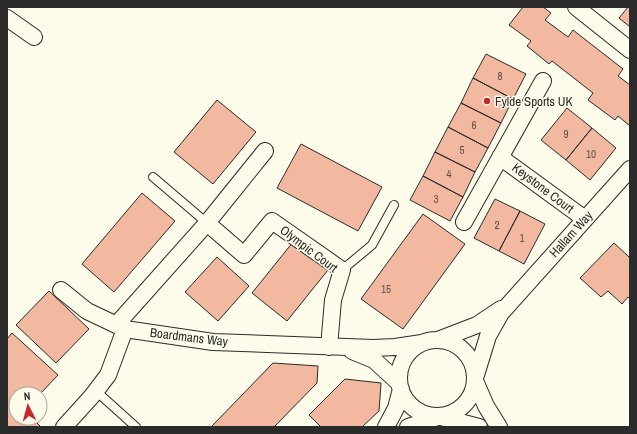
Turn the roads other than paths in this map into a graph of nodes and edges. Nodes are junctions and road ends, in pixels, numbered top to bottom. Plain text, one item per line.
1 (584, 10) edge
2 (7, 18) edge
3 (34, 37) dead end
4 (630, 50) edge
5 (543, 80) dead end
6 (266, 151) dead end
7 (500, 157) junction
8 (630, 170) edge
9 (153, 177) dead end
10 (394, 205) dead end
11 (585, 219) junction
12 (464, 222) dead end
13 (207, 223) junction
14 (342, 270) junction
15 (61, 290) dead end
16 (513, 299) junction
17 (121, 327) junction
18 (429, 342) junction
19 (329, 347) junction
20 (476, 379) junction
21 (400, 386) junction
22 (96, 391) junction
23 (439, 417) junction
24 (64, 427) edge
25 (136, 427) edge
26 (386, 427) edge
27 (408, 427) edge
28 (479, 427) edge
29 (499, 427) edge

1 - 4 street
2 - 3 street
5 - 7 street, Keystone Court
6 - 13 street
7 - 11 street, Keystone Court
7 - 12 street, Keystone Court
8 - 11 street, Hallam Way
9 - 13 lane
10 - 14 lane
11 - 16 street, Hallam Way
13 - 14 street, Olympic Court
13 - 17 street
14 - 19 street, Olympic Court
15 - 17 street, Boardmans Way
16 - 18 street, Hallam Way
16 - 20 street, Hallam Way
17 - 19 street, Boardmans Way
17 - 22 street
18 - 19 street, Boardmans Way
18 - 20 street
18 - 21 street
19 - 21 street, Boardmans Way
20 - 23 street
20 - 29 street
21 - 23 street
21 - 26 street
22 - 24 street
22 - 25 lane
23 - 27 street
23 - 28 street

